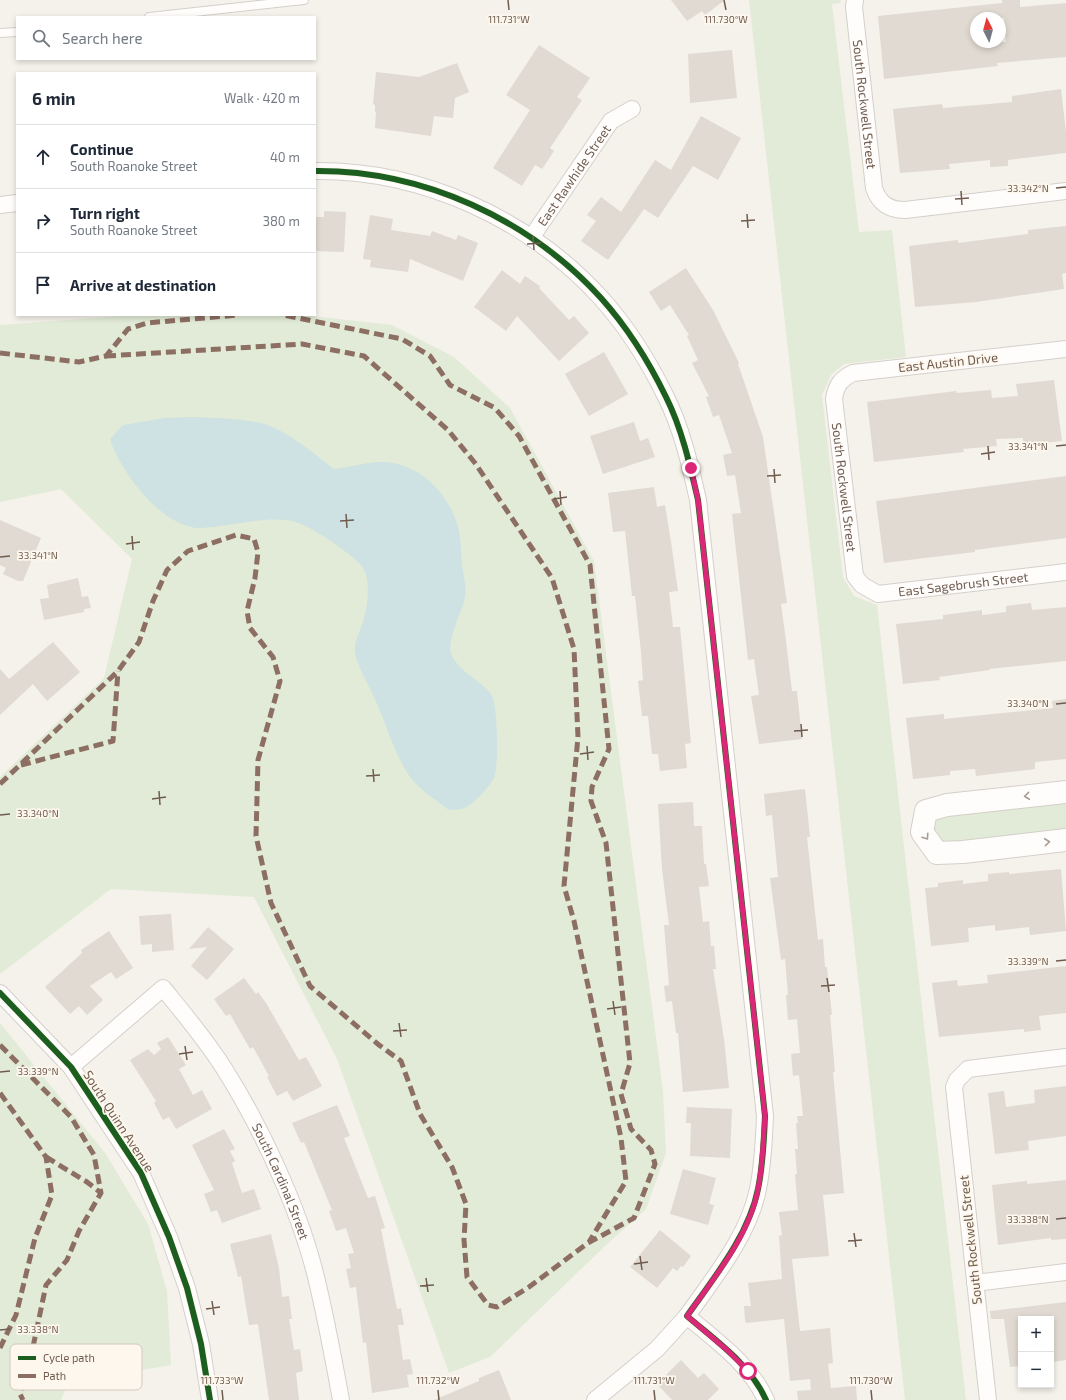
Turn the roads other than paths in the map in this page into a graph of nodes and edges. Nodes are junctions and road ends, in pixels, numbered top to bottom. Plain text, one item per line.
1 (304, 0) edge
2 (855, 0) edge
3 (158, 16) edge
4 (16, 32) edge
5 (0, 33) edge
6 (632, 109) dead end
7 (316, 171) edge
8 (1066, 191) edge
9 (16, 203) edge
10 (0, 205) edge
11 (531, 238) junction
12 (1066, 349) edge
13 (835, 388) joint
14 (1066, 572) edge
15 (862, 585) joint
16 (1066, 792) edge
17 (1066, 840) edge
18 (0, 993) edge
19 (1066, 1057) edge
20 (71, 1067) junction
21 (1066, 1272) edge
22 (975, 1283) junction
23 (687, 1316) junction
24 (210, 1400) edge
25 (341, 1400) edge
26 (595, 1400) edge
27 (766, 1400) edge
28 (988, 1400) edge

1 - 3 lane
2 - 8 street, South Rockwell Street
4 - 5 lane
6 - 11 street, East Rawhide Street
7 - 11 street, East Rawhide Street
9 - 10 street
11 - 23 street
12 - 13 street, East Austin Drive
13 - 15 street, South Rockwell Street
14 - 15 street, East Sagebrush Street
16 -> 17 street
18 - 20 street, South Quinn Avenue
19 - 22 street, South Rockwell Street
20 - 24 street, South Quinn Avenue
20 - 25 street, South Cardinal Street
21 - 22 street
22 - 28 street, South Rockwell Street
23 - 26 street
23 - 27 street

